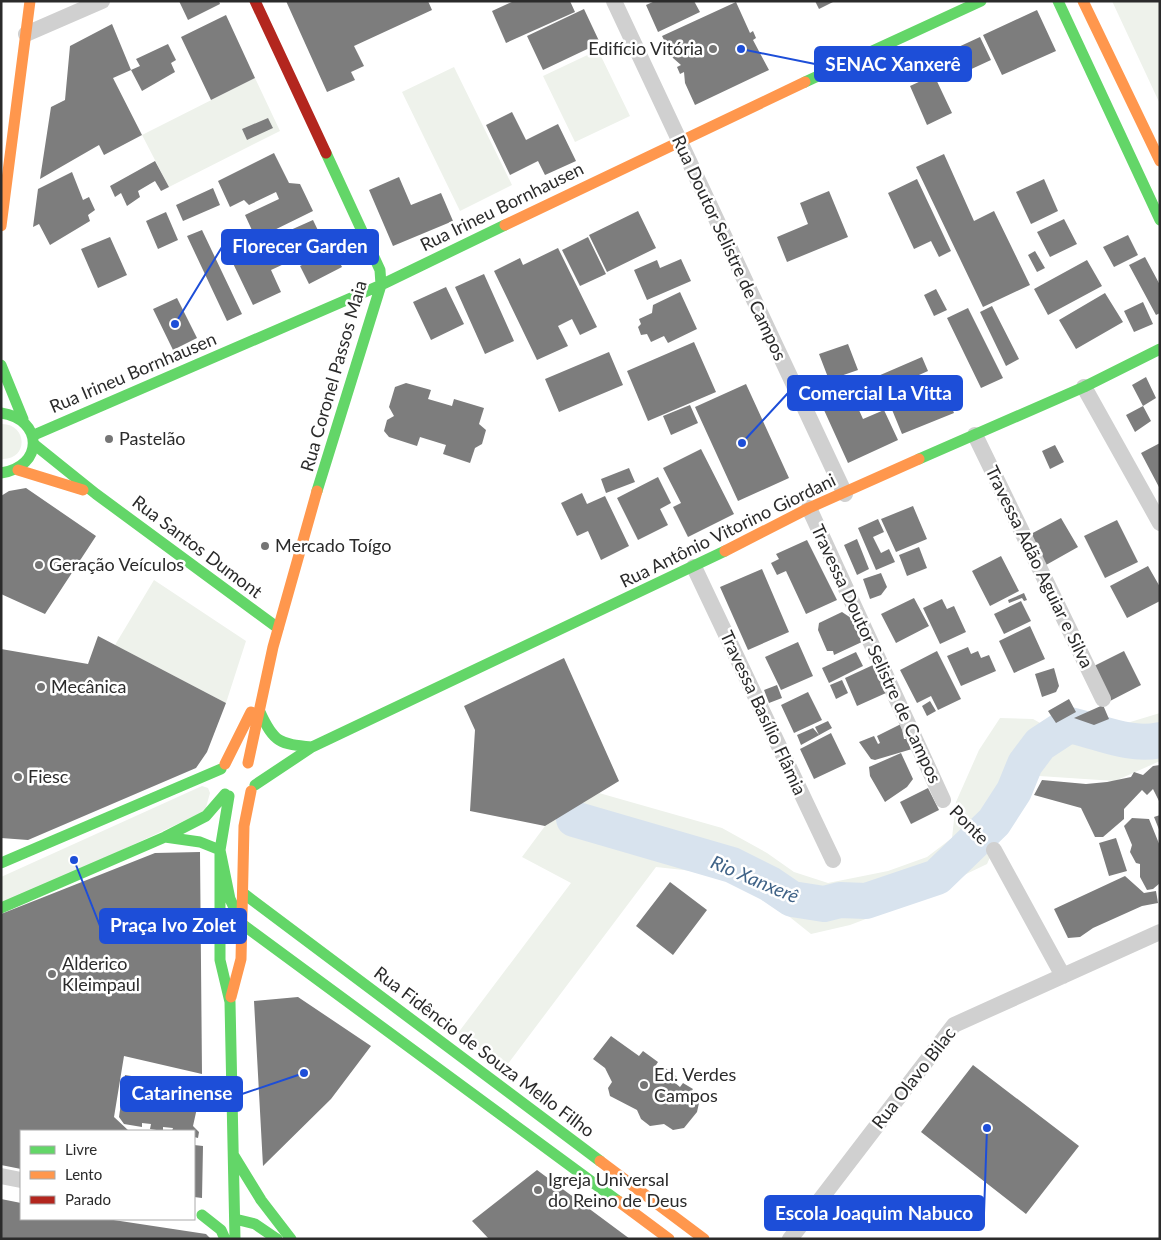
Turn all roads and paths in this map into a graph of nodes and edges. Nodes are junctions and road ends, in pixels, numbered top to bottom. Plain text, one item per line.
1 (30, 1) edge
2 (102, 1) edge
3 (256, 1) edge
4 (614, 1) edge
5 (981, 1) edge
6 (1058, 1) edge
7 (1083, 1) edge
8 (26, 34) junction
9 (1124, 87) junction
10 (1102, 97) junction
11 (678, 142) junction
12 (1160, 161) edge
13 (1157, 208) edge
14 (1160, 220) edge
15 (1, 224) edge
16 (381, 285) junction
17 (1160, 349) edge
18 (1, 365) edge
19 (1084, 386) junction
20 (1, 413) edge
21 (22, 419) junction
22 (975, 435) junction
23 (34, 440) junction
24 (18, 470) junction
25 (1, 473) edge
26 (96, 494) junction
27 (845, 494) junction
28 (808, 508) junction
29 (1160, 523) edge
30 (694, 567) junction
31 (278, 628) junction
32 (262, 689) junction
33 (1103, 699) dead end
34 (260, 712) junction
35 (312, 747) junction
36 (280, 753) dead end
37 (263, 759) dead end
38 (249, 764) junction
39 (223, 766) junction
40 (253, 788) junction
41 (227, 795) junction
42 (943, 800) joint
43 (165, 837) junction
44 (220, 850) junction
45 (994, 850) joint
46 (833, 860) dead end
47 (1, 863) edge
48 (243, 893) junction
49 (1, 908) edge
50 (242, 924) junction
51 (1160, 932) edge
52 (272, 945) junction
53 (241, 959) junction
54 (318, 965) junction
55 (1063, 976) junction
56 (230, 1002) junction
57 (437, 1039) junction
58 (423, 1058) junction
59 (526, 1105) junction
60 (513, 1123) junction
61 (233, 1155) junction
62 (615, 1172) junction
63 (1, 1176) edge
64 (20, 1180) edge
65 (602, 1189) junction
66 (198, 1215) edge
67 (235, 1229) edge
68 (225, 1239) edge
69 (248, 1239) edge
70 (277, 1239) edge
71 (291, 1239) edge
72 (669, 1239) edge
73 (704, 1239) edge
74 (790, 1239) edge

1 - 8 street
2 - 8 street
3 - 16 street, Rua Coronel Passos Maia
4 - 11 street, Rua Doutor Selistre de Campos
5 - 11 street, Rua Irineu Bornhausen
6 - 10 street
7 - 9 street
8 - 15 street
9 - 10 street
9 - 12 street
10 - 13 street
11 - 16 street, Rua Irineu Bornhausen
11 - 27 street, Rua Doutor Selistre de Campos
13 - 14 street
16 - 23 street, Rua Irineu Bornhausen
16 - 31 street, Rua Coronel Passos Maia
17 - 19 street, Rua Antônio Vitorino Giordani
18 - 21 street, Rua Santos Dumont
19 - 22 street, Rua Antônio Vitorino Giordani
19 - 29 street
20 - 21 street
21 - 23 street, Rua Santos Dumont
22 - 27 street, Rua Antônio Vitorino Giordani
22 - 33 street, Travessa Adão Aguiar e Silva
23 - 24 street
23 - 26 street, Rua Santos Dumont
24 - 25 street
24 - 26 street
26 - 31 street, Rua Santos Dumont
27 - 28 street, Rua Antônio Vitorino Giordani
28 - 30 street, Rua Antônio Vitorino Giordani
28 - 42 street, Travessa Doutor Selistre de Campos
30 - 35 street, Rua Antônio Vitorino Giordani
30 - 46 street, Travessa Basílio Flâmia
31 - 32 street, Rua Coronel Passos Maia
32 - 34 street, Rua Coronel Passos Maia
32 - 39 street, Rua Coronel Passos Maia
34 - 35 street
34 - 38 street, Rua Coronel Passos Maia
35 - 36 street, Rua Antônio Vitorino Giordani
35 - 40 street, Rua Antônio Vitorino Giordani
37 - 38 street
38 - 39 street
38 - 40 street
39 - 41 street
39 - 47 street
40 - 41 street
40 - 48 street
41 - 43 street
41 - 44 street
42 - 45 path, Ponte
43 - 44 street
43 - 49 street
44 - 50 street
44 - 56 street
45 - 55 street
48 - 50 street
48 - 54 street, Rua Fidêncio de Souza Mello Filho
50 - 52 street, Rua Fidêncio de Souza Mello Filho
50 - 53 street
51 - 55 street, Rua Olavo Bilac
52 - 53 street
52 - 54 street, Rua Fidêncio de Souza Mello Filho
53 - 56 street
54 - 57 street, Rua Fidêncio de Souza Mello Filho
54 - 58 street, Rua Fidêncio de Souza Mello Filho
55 - 74 street, Rua Olavo Bilac
56 - 61 street
57 - 58 street
57 - 59 street, Rua Fidêncio de Souza Mello Filho
58 - 60 street, Rua Fidêncio de Souza Mello Filho
59 - 60 street
59 - 62 street, Rua Fidêncio de Souza Mello Filho
60 - 65 street, Rua Fidêncio de Souza Mello Filho
61 - 67 street
61 - 71 street
62 - 65 street
62 - 73 street, Rua Fidêncio de Souza Mello Filho
63 - 64 street
65 - 72 street, Rua Fidêncio de Souza Mello Filho
66 - 67 street
66 - 68 street
67 - 69 street
67 - 70 street

